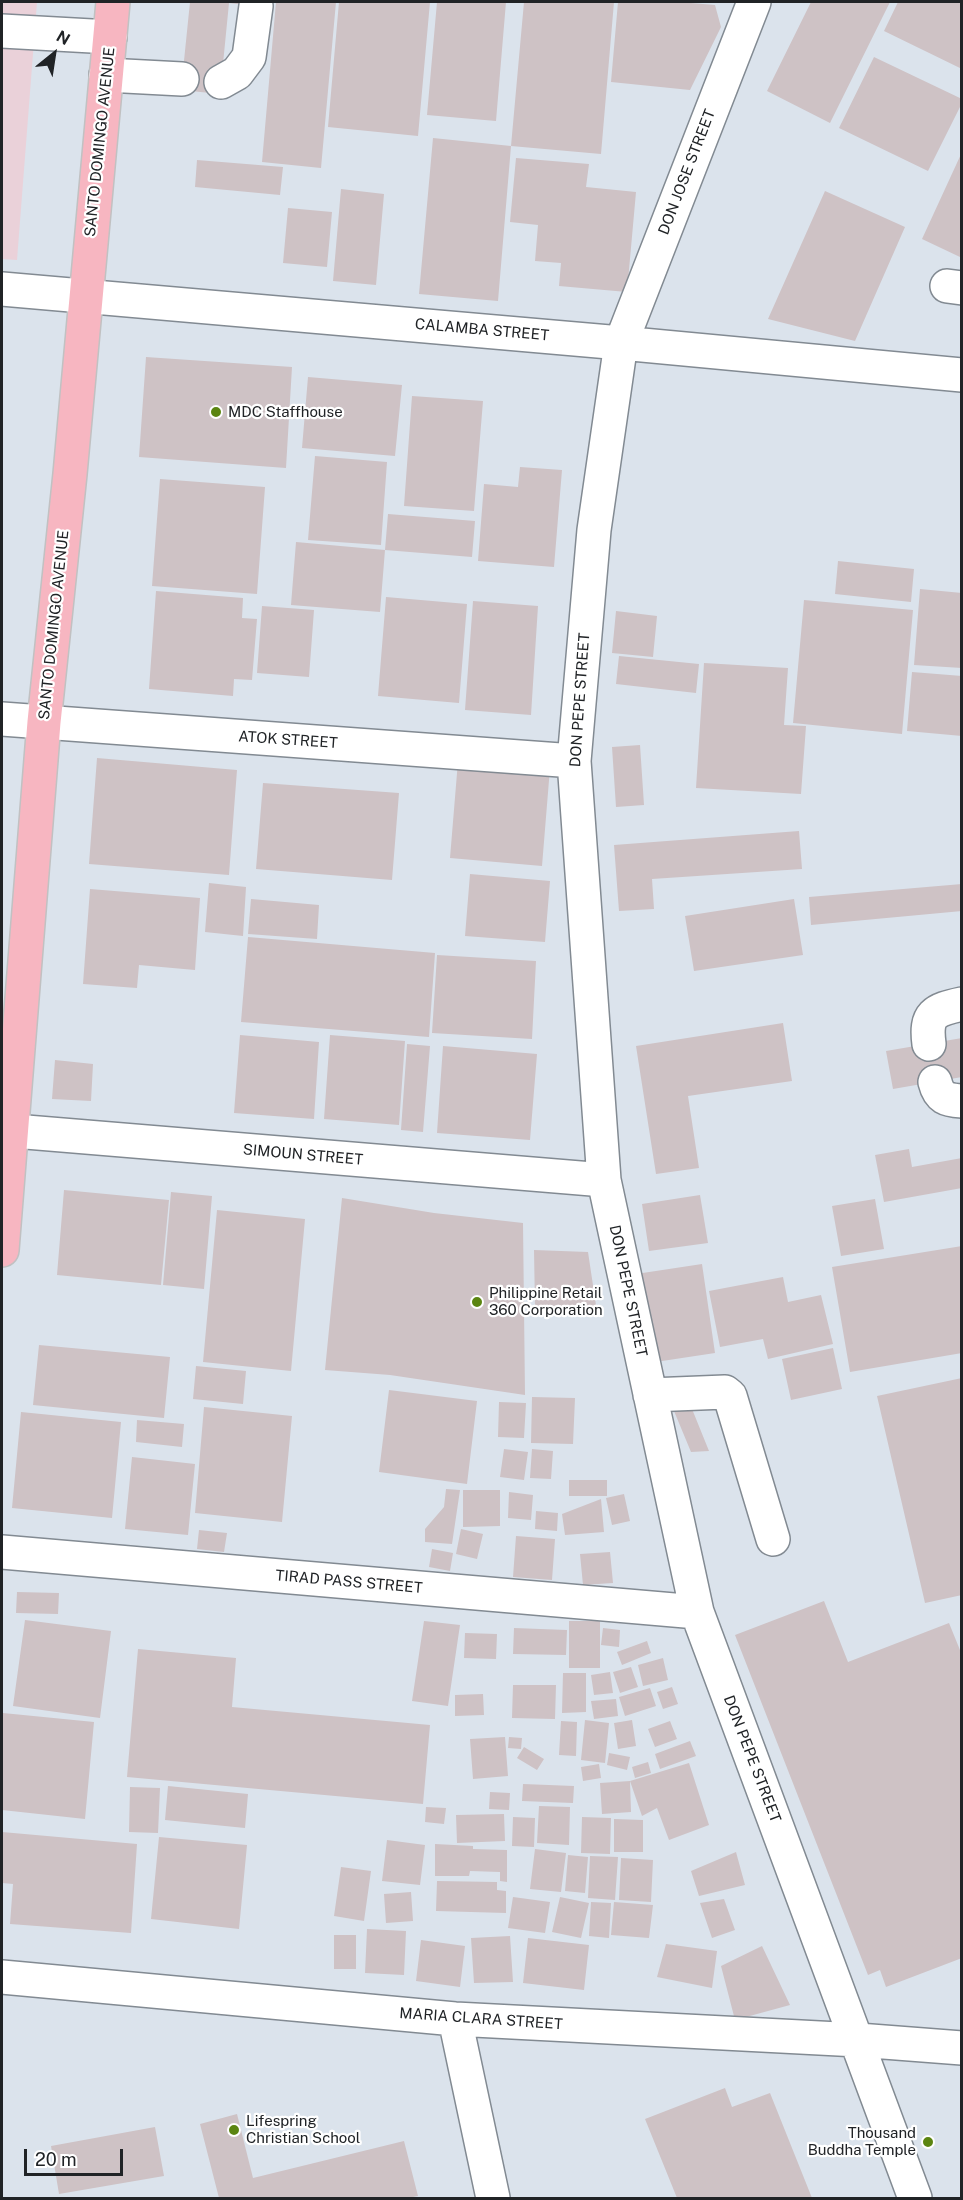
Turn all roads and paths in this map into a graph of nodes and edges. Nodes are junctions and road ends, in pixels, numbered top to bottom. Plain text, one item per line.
1 (113, 2) edge
2 (754, 2) edge
3 (256, 6) dead end
4 (2, 31) edge
5 (110, 37) junction
6 (106, 75) junction
7 (182, 79) dead end
8 (221, 82) dead end
9 (2, 289) edge
10 (85, 295) junction
11 (621, 343) junction
12 (962, 375) edge
13 (2, 718) edge
14 (44, 722) junction
15 (574, 760) junction
16 (962, 1004) edge
17 (929, 1044) dead end
18 (935, 1082) dead end
19 (962, 1101) edge
20 (6, 1131) edge
21 (604, 1180) junction
22 (2, 1250) edge
23 (650, 1395) junction
24 (773, 1539) dead end
25 (2, 1552) edge
26 (698, 1612) junction
27 (2, 1977) edge
28 (455, 2019) junction
29 (858, 2040) junction
30 (962, 2048) edge
31 (493, 2199) edge
32 (915, 2199) edge

1 - 5 main road, SANTO DOMINGO AVENUE
2 - 11 street, DON JOSE STREET
3 - 8 street
4 - 5 street
5 - 6 main road, SANTO DOMINGO AVENUE
6 - 7 street
6 - 10 main road, SANTO DOMINGO AVENUE
9 - 10 street, CALAMBA STREET
10 - 11 street, CALAMBA STREET
10 - 14 main road, SANTO DOMINGO AVENUE
11 - 12 street, CALAMBA STREET
11 - 15 street, DON PEPE STREET
13 - 14 street, ATOK STREET
14 - 15 street, ATOK STREET
14 - 20 main road, SANTO DOMINGO AVENUE
15 - 21 street, DON PEPE STREET
16 - 17 street
18 - 19 street
20 - 21 street, SIMOUN STREET
20 - 22 main road, SANTO DOMINGO AVENUE
21 - 23 street, DON PEPE STREET
23 - 24 street
23 - 26 street, DON PEPE STREET
25 - 26 street, TIRAD PASS STREET
26 - 29 street, DON PEPE STREET
27 - 28 street, MARIA CLARA STREET
28 - 29 street, MARIA CLARA STREET
28 - 31 street
29 - 30 street, MARIA CLARA STREET
29 - 32 street, DON PEPE STREET

